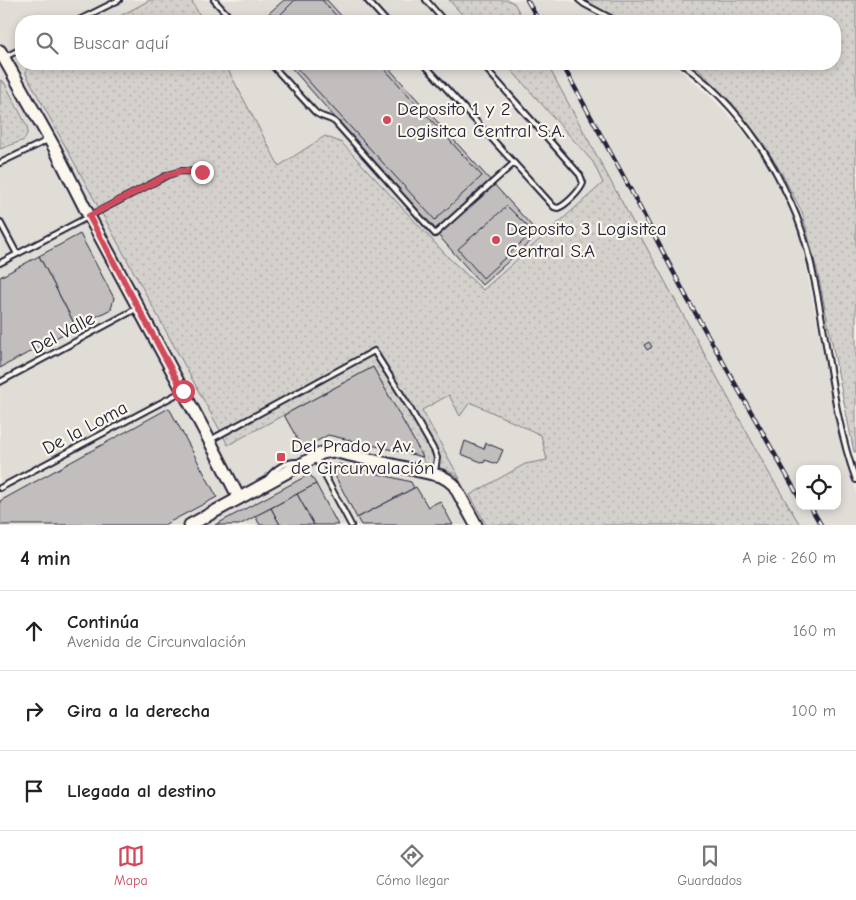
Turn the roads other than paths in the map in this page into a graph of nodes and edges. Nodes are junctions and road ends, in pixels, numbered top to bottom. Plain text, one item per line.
1 (119, 0) edge
2 (214, 0) edge
3 (367, 0) edge
4 (426, 0) edge
5 (579, 0) edge
6 (89, 15) edge
7 (228, 15) edge
8 (381, 15) edge
9 (439, 15) edge
10 (605, 15) edge
11 (15, 51) edge
12 (1, 56) edge
13 (276, 70) edge
14 (429, 70) edge
15 (487, 70) edge
16 (690, 70) edge
17 (50, 139) junction
18 (0, 163) edge
19 (514, 163) junction
20 (202, 172) dead end
21 (89, 216) junction
22 (0, 222) edge
23 (17, 254) junction
24 (0, 263) edge
25 (138, 308) junction
26 (0, 382) edge
27 (183, 391) junction
28 (210, 440) junction
29 (310, 460) junction
30 (435, 475) junction
31 (856, 480) edge
32 (0, 488) edge
33 (239, 498) junction
34 (190, 525) edge
35 (351, 525) edge
36 (476, 525) edge

1 - 6 lane
2 - 7 lane
3 - 8 lane
4 - 9 lane
5 - 10 lane
11 - 12 lane
12 - 17 street
13 - 19 lane
14 - 19 lane
15 - 19 lane
16 - 31 lane
17 - 18 lane
17 - 21 street
20 - 21 lane
21 - 23 lane
21 - 25 street
22 - 23 lane
23 - 24 lane
25 - 26 lane, Del Valle
25 - 27 street
27 - 28 street
27 - 32 lane, De la Loma
28 - 30 lane
28 - 33 street
29 - 30 street
29 - 33 street
29 - 35 lane
30 - 36 street
33 - 34 street

